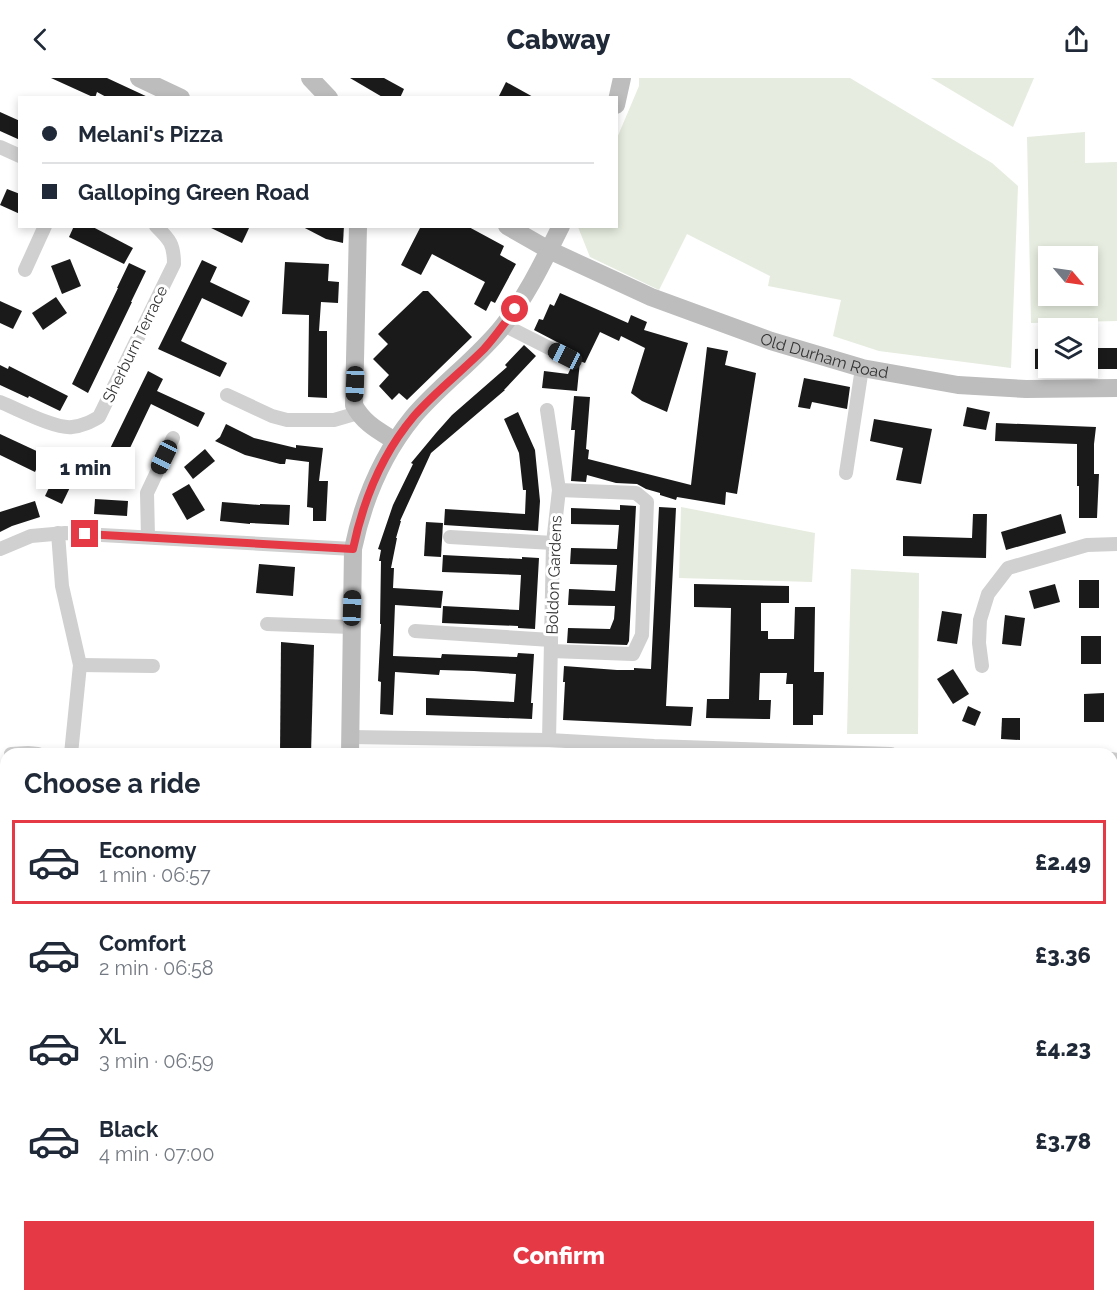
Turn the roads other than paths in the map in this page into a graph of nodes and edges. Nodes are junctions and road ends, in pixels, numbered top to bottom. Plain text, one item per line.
1 (139, 78) edge
2 (622, 78) edge
3 (177, 96) edge
4 (618, 96) edge
5 (0, 147) edge
6 (18, 155) edge
7 (44, 228) edge
8 (158, 228) edge
9 (358, 228) edge
10 (510, 228) edge
11 (560, 228) edge
12 (549, 250) junction
13 (25, 270) dead end
14 (504, 325) junction
15 (565, 356) dead end
16 (862, 368) junction
17 (1117, 387) edge
18 (227, 395) dead end
19 (0, 402) edge
20 (547, 410) dead end
21 (358, 412) junction
22 (173, 438) dead end
23 (395, 441) junction
24 (846, 472) dead end
25 (559, 490) junction
26 (58, 533) junction
27 (148, 537) junction
28 (450, 537) dead end
29 (553, 543) junction
30 (1117, 544) edge
31 (0, 549) edge
32 (353, 549) junction
33 (267, 624) dead end
34 (351, 627) junction
35 (415, 631) dead end
36 (551, 645) junction
37 (80, 665) junction
38 (153, 666) dead end
39 (982, 666) dead end
40 (549, 740) junction
41 (350, 746) edge
42 (72, 748) edge
43 (633, 748) edge

1 - 3 main road
2 - 4 main road
5 - 6 street
7 - 13 street
8 - 19 street, Sherburn Terrace
9 - 21 main road
10 - 12 main road, Old Durham Road
11 - 12 main road
12 - 14 main road
12 - 16 main road, Old Durham Road
14 - 15 street
14 - 23 main road
16 - 17 main road, Old Durham Road
16 - 24 street
18 - 21 street
20 - 25 street, Boldon Gardens
21 - 23 main road
22 - 27 street
23 - 32 main road
25 - 29 street, Boldon Gardens
25 - 36 street
26 - 27 street
26 - 31 street
26 - 37 street
27 - 32 street
28 - 29 street
29 - 36 street, Boldon Gardens
30 - 39 street
32 - 34 main road
33 - 34 street
34 - 41 main road
35 - 36 street
36 - 40 street, Boldon Gardens
37 - 38 street
37 - 42 street
40 - 41 street
40 - 43 street

